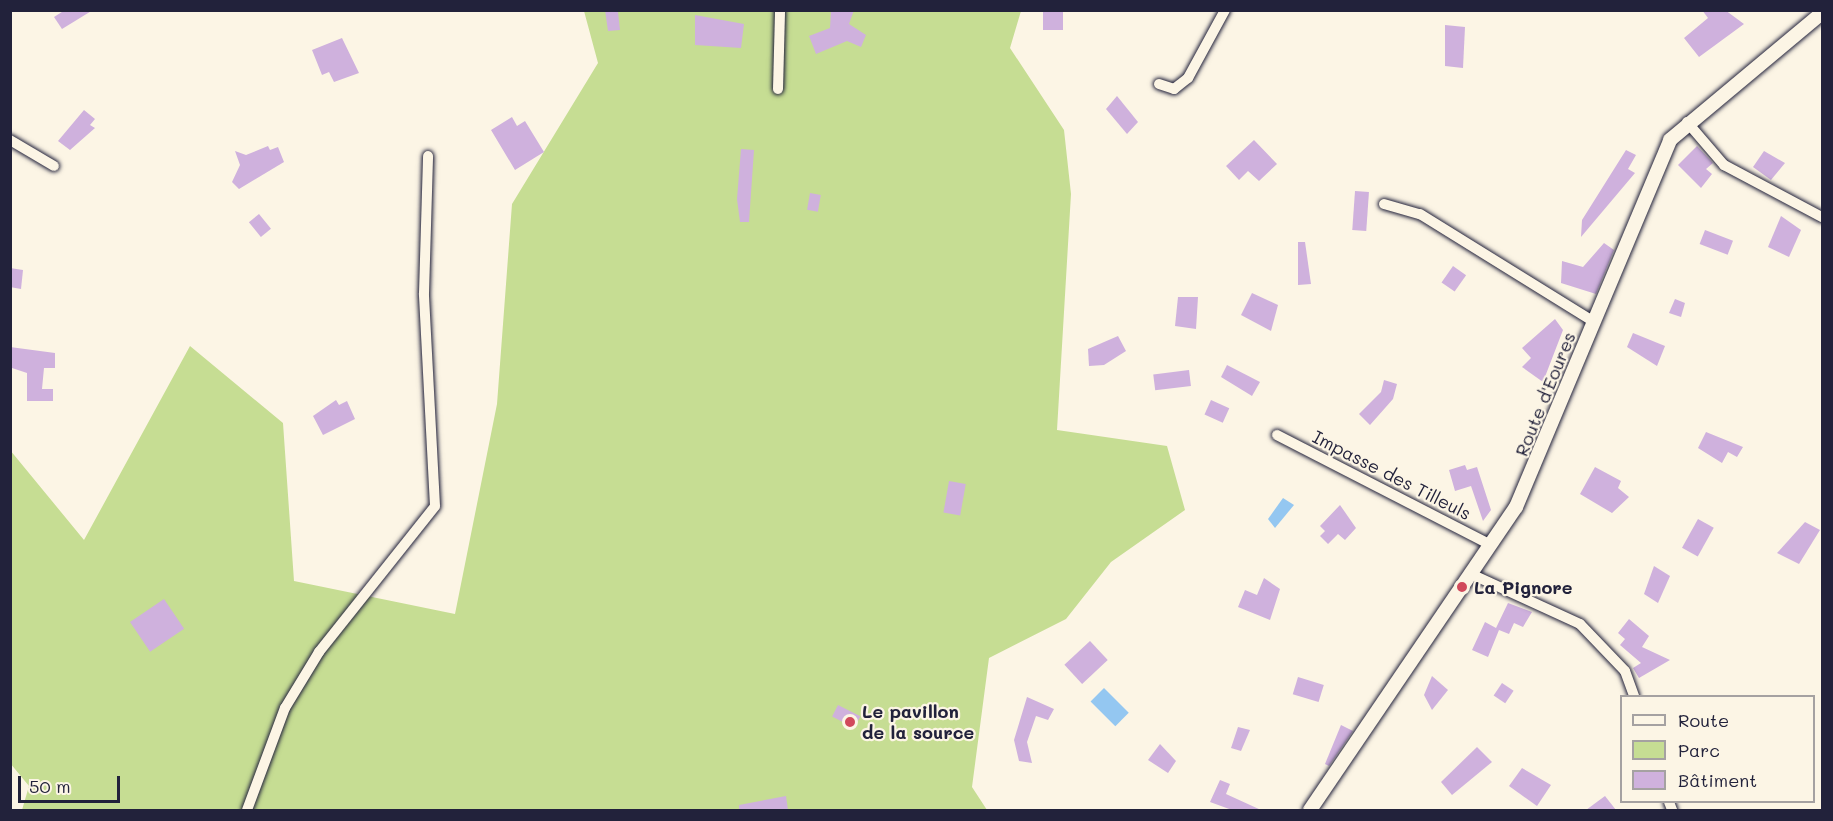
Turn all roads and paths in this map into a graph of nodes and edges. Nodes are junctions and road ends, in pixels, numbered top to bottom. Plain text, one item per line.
1 (780, 10) edge
2 (1225, 10) edge
3 (1822, 13) edge
4 (1159, 84) dead end
5 (778, 89) dead end
6 (1687, 122) junction
7 (10, 140) edge
8 (429, 156) dead end
9 (54, 166) dead end
10 (1384, 204) dead end
11 (1822, 217) edge
12 (1594, 322) junction
13 (1277, 435) dead end
14 (1491, 545) junction
15 (1471, 574) junction
16 (1634, 695) edge
17 (248, 810) edge
18 (1310, 810) edge

1 - 5 street
2 - 4 street
3 - 6 street, Route d'Eoures
6 - 11 street
6 - 12 street, Route d'Eoures
7 - 9 street
8 - 17 street
10 - 12 street
12 - 14 street, Route d'Eoures
13 - 14 street, Impasse des Tilleuls
14 - 15 street, Route d'Eoures
15 - 16 street
15 - 18 street, Route d'Eoures

